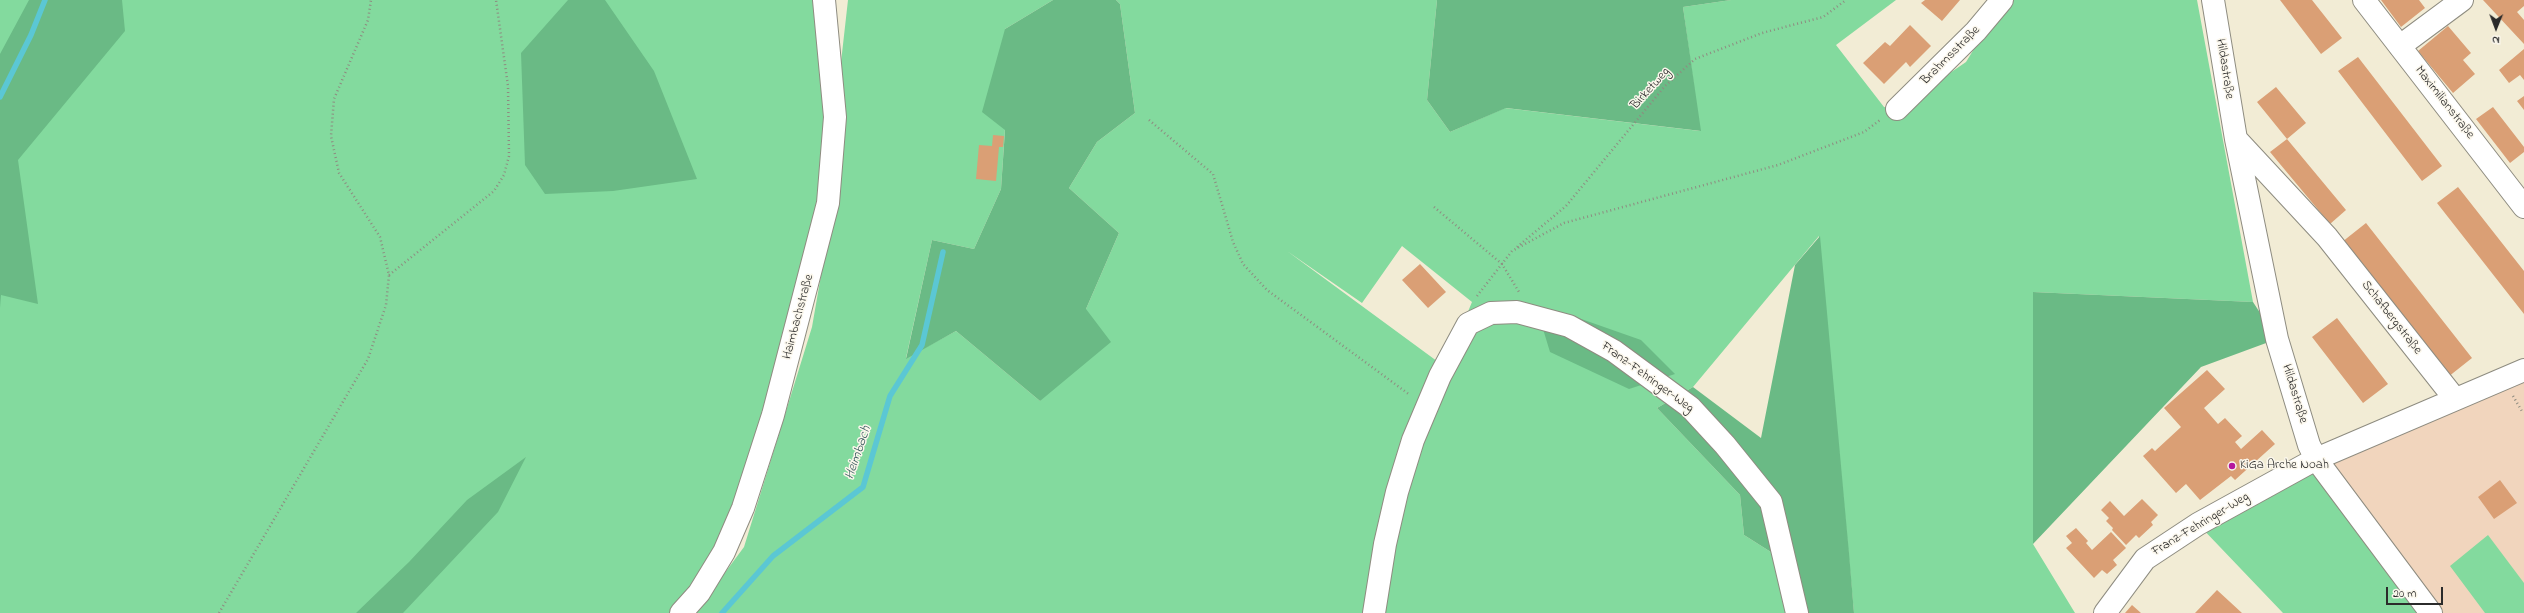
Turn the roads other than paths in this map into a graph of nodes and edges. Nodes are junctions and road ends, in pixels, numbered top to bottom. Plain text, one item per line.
1 (824, 0) edge
2 (2002, 0) edge
3 (2213, 0) edge
4 (2364, 0) edge
5 (2462, 0) edge
6 (2400, 46) junction
7 (1897, 109) road end
8 (2236, 139) junction
9 (2524, 207) edge
10 (2524, 370) edge
11 (2456, 399) junction
12 (2316, 459) junction
13 (681, 613) edge
14 (1374, 613) edge
15 (1797, 613) edge
16 (2105, 613) edge
17 (2431, 613) edge

1 - 13 street, Haimbachstraße
2 - 7 street, Brahmsstraße
3 - 8 street, Hildastraße
4 - 6 street, Maximilianstraße
5 - 6 street
6 - 9 street, Maximilianstraße
8 - 11 street, Schafbergstraße
8 - 12 street, Hildastraße
10 - 11 street
11 - 12 street
12 - 16 street, Franz-Fehringer-Weg
12 - 17 street, Hildastraße
14 - 15 street, Franz-Fehringer-Weg

